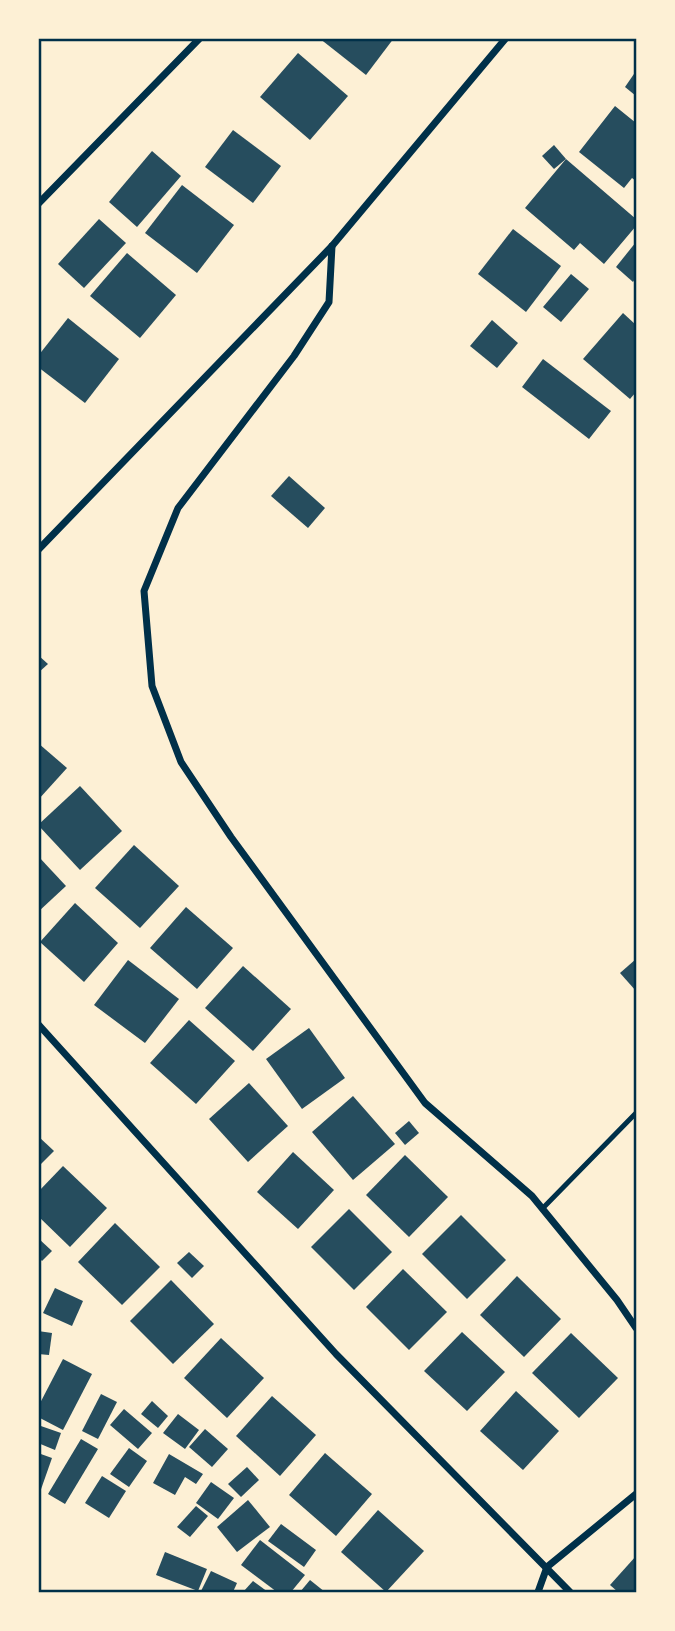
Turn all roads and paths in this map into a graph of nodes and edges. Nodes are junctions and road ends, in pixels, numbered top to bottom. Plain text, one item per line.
1 (200, 38) edge
2 (506, 38) edge
3 (38, 204) edge
4 (332, 246) junction
5 (38, 550) edge
6 (38, 1024) edge
7 (636, 1113) edge
8 (542, 1209) junction
9 (636, 1328) edge
10 (636, 1494) edge
11 (548, 1567) junction
12 (538, 1592) edge
13 (570, 1592) edge

1 - 3 street
2 - 4 street
4 - 5 street
4 - 8 street
6 - 11 street
7 - 8 lane
8 - 9 street
10 - 11 street
11 - 12 street
11 - 13 street

